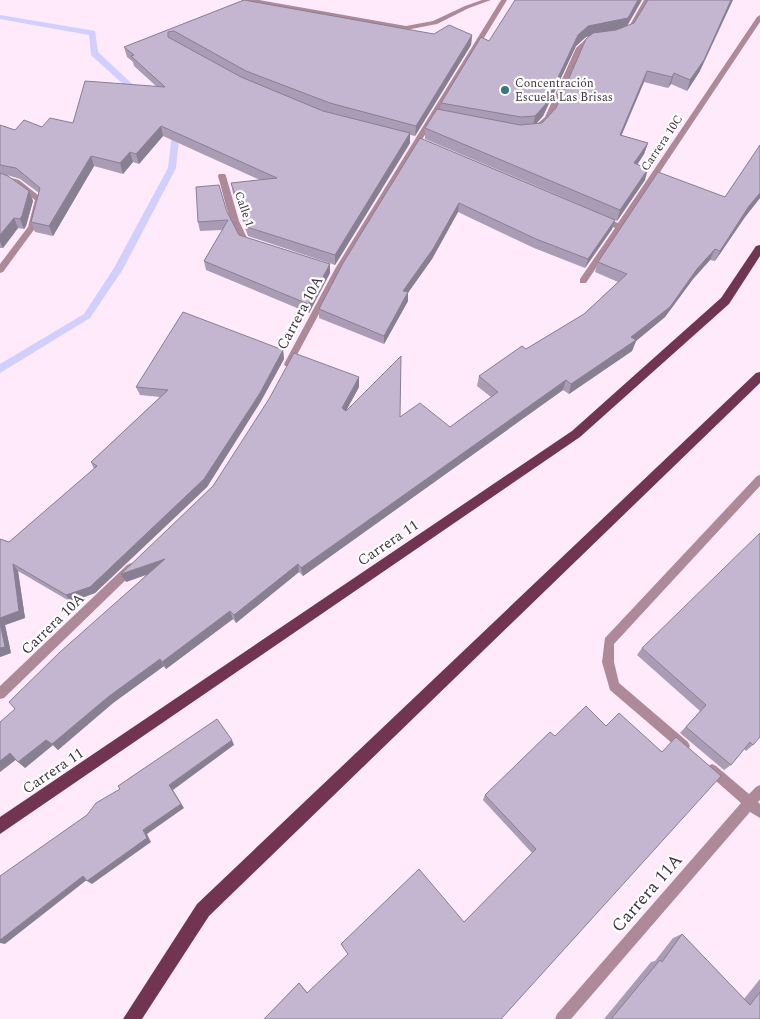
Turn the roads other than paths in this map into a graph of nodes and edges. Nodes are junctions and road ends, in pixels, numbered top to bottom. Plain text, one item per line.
1 (249, 0) edge
2 (488, 0) edge
3 (504, 0) edge
4 (647, 0) edge
5 (760, 18) edge
6 (621, 34) edge
7 (605, 38) edge
8 (536, 131) edge
9 (413, 140) junction
10 (426, 145) edge
11 (222, 176) dead end
12 (0, 177) edge
13 (592, 215) edge
14 (620, 226) junction
15 (263, 246) edge
16 (760, 248) edge
17 (0, 270) edge
18 (583, 281) dead end
19 (284, 371) edge
20 (760, 376) edge
21 (760, 479) edge
22 (141, 559) edge
23 (0, 694) edge
24 (760, 791) edge
25 (755, 807) edge
26 (0, 826) edge
27 (132, 1019) edge
28 (562, 1019) edge

1 - 2 street
3 - 9 street, Carrera 10A
4 - 6 street
5 - 14 street, Carrera 10C
7 - 8 street
9 - 10 street
9 - 19 street, Carrera 10A
11 - 15 street, Calle 1
12 - 17 street
13 - 14 street
14 - 18 street, Carrera 10C
16 - 26 main road, Carrera 11
20 - 27 main road
21 - 25 street
22 - 23 street, Carrera 10A
24 - 25 street, Carrera 11A
25 - 28 street, Carrera 11A

